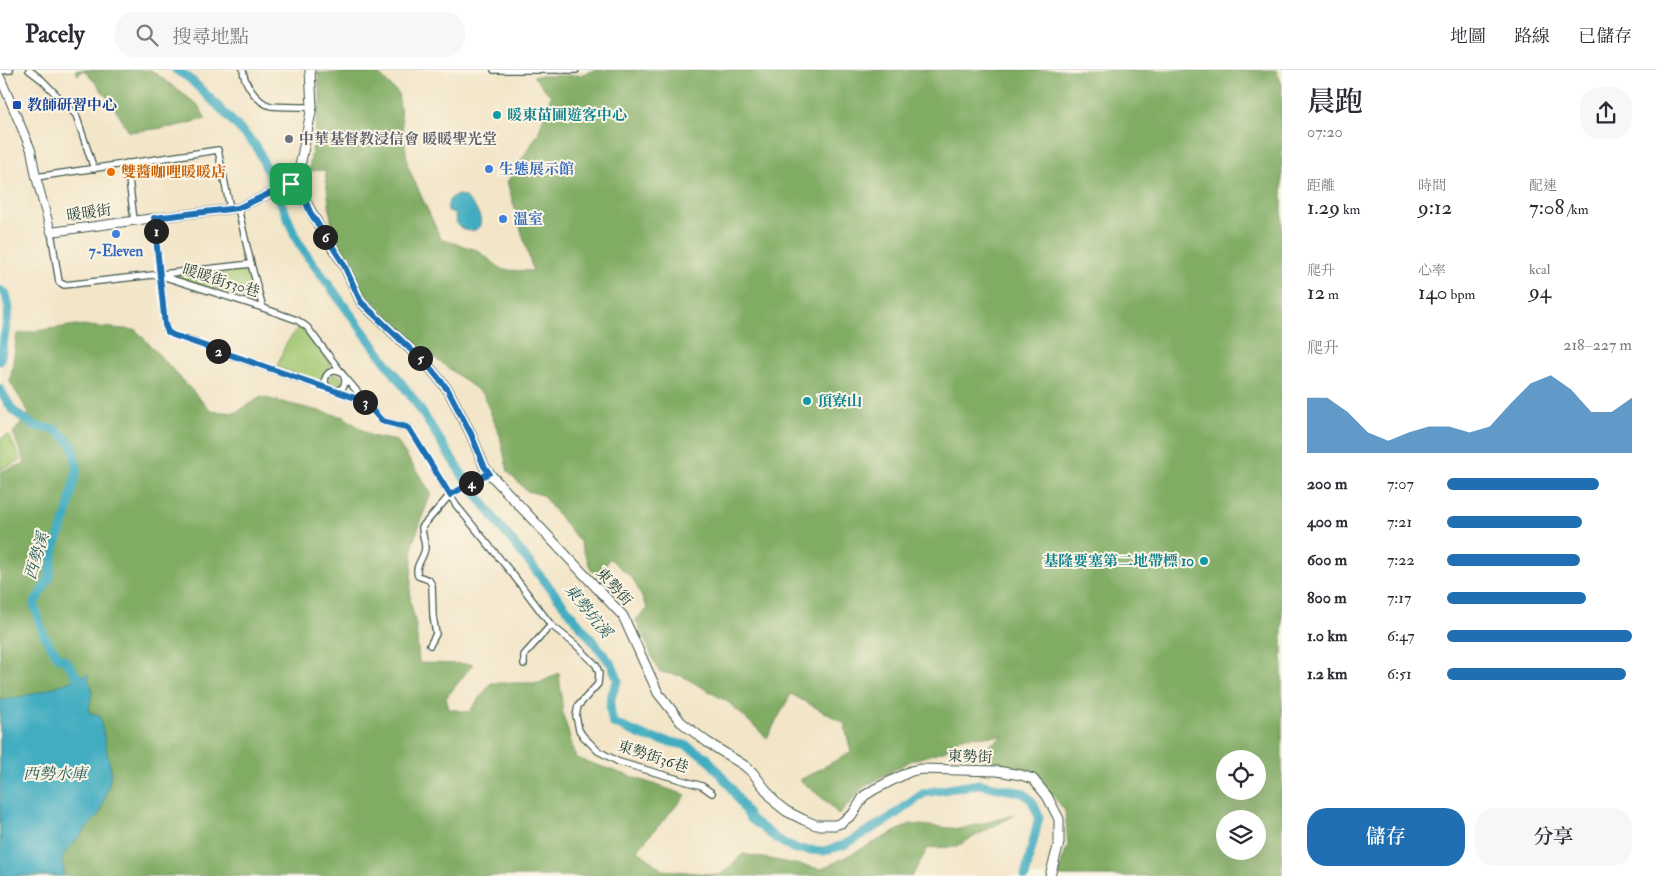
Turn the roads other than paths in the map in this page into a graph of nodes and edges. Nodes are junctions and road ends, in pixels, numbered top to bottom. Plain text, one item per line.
1 (0, 70) edge
2 (10, 70) edge
3 (30, 70) edge
4 (243, 70) edge
5 (310, 70) edge
6 (494, 70) edge
7 (576, 70) edge
8 (0, 77) edge
9 (312, 107) junction
10 (126, 163) junction
11 (94, 169) junction
12 (36, 177) junction
13 (294, 183) junction
14 (234, 208) junction
15 (154, 218) junction
16 (134, 220) junction
17 (51, 232) junction
18 (251, 264) junction
19 (160, 275) junction
20 (263, 308) junction
21 (343, 375) junction
22 (332, 389) junction
23 (364, 401) junction
24 (485, 475) junction
25 (453, 494) junction
26 (551, 625) junction
27 (430, 645) dead end
28 (524, 664) dead end
29 (712, 793) dead end
30 (1050, 876) edge

1 - 2 street
3 - 11 street
4 - 9 street
5 - 9 main road
6 - 7 street
8 - 12 street, 暖暖街
9 - 13 main road
10 - 11 street
10 - 14 street
10 - 16 street
11 - 12 street
12 - 17 street, 暖暖街
13 - 14 street, 暖暖街
13 - 24 main road, 東勢街
14 - 15 street, 暖暖街
14 - 18 street
15 - 16 street, 暖暖街
15 - 19 street
16 - 17 street, 暖暖街
17 - 19 street, 暖暖街530巷
18 - 19 street
18 - 20 street
19 - 20 street, 暖暖街530巷
19 - 22 street
20 - 21 street, 暖暖街530巷
21 - 22 street
21 - 22 street
21 - 23 street, 暖暖街530巷
22 - 23 street
23 - 25 street, 暖暖街530巷
24 - 25 street
24 - 30 main road, 東勢街
25 - 26 street, 東勢街36巷
25 - 27 street
26 - 28 street
26 - 29 street, 東勢街36巷

